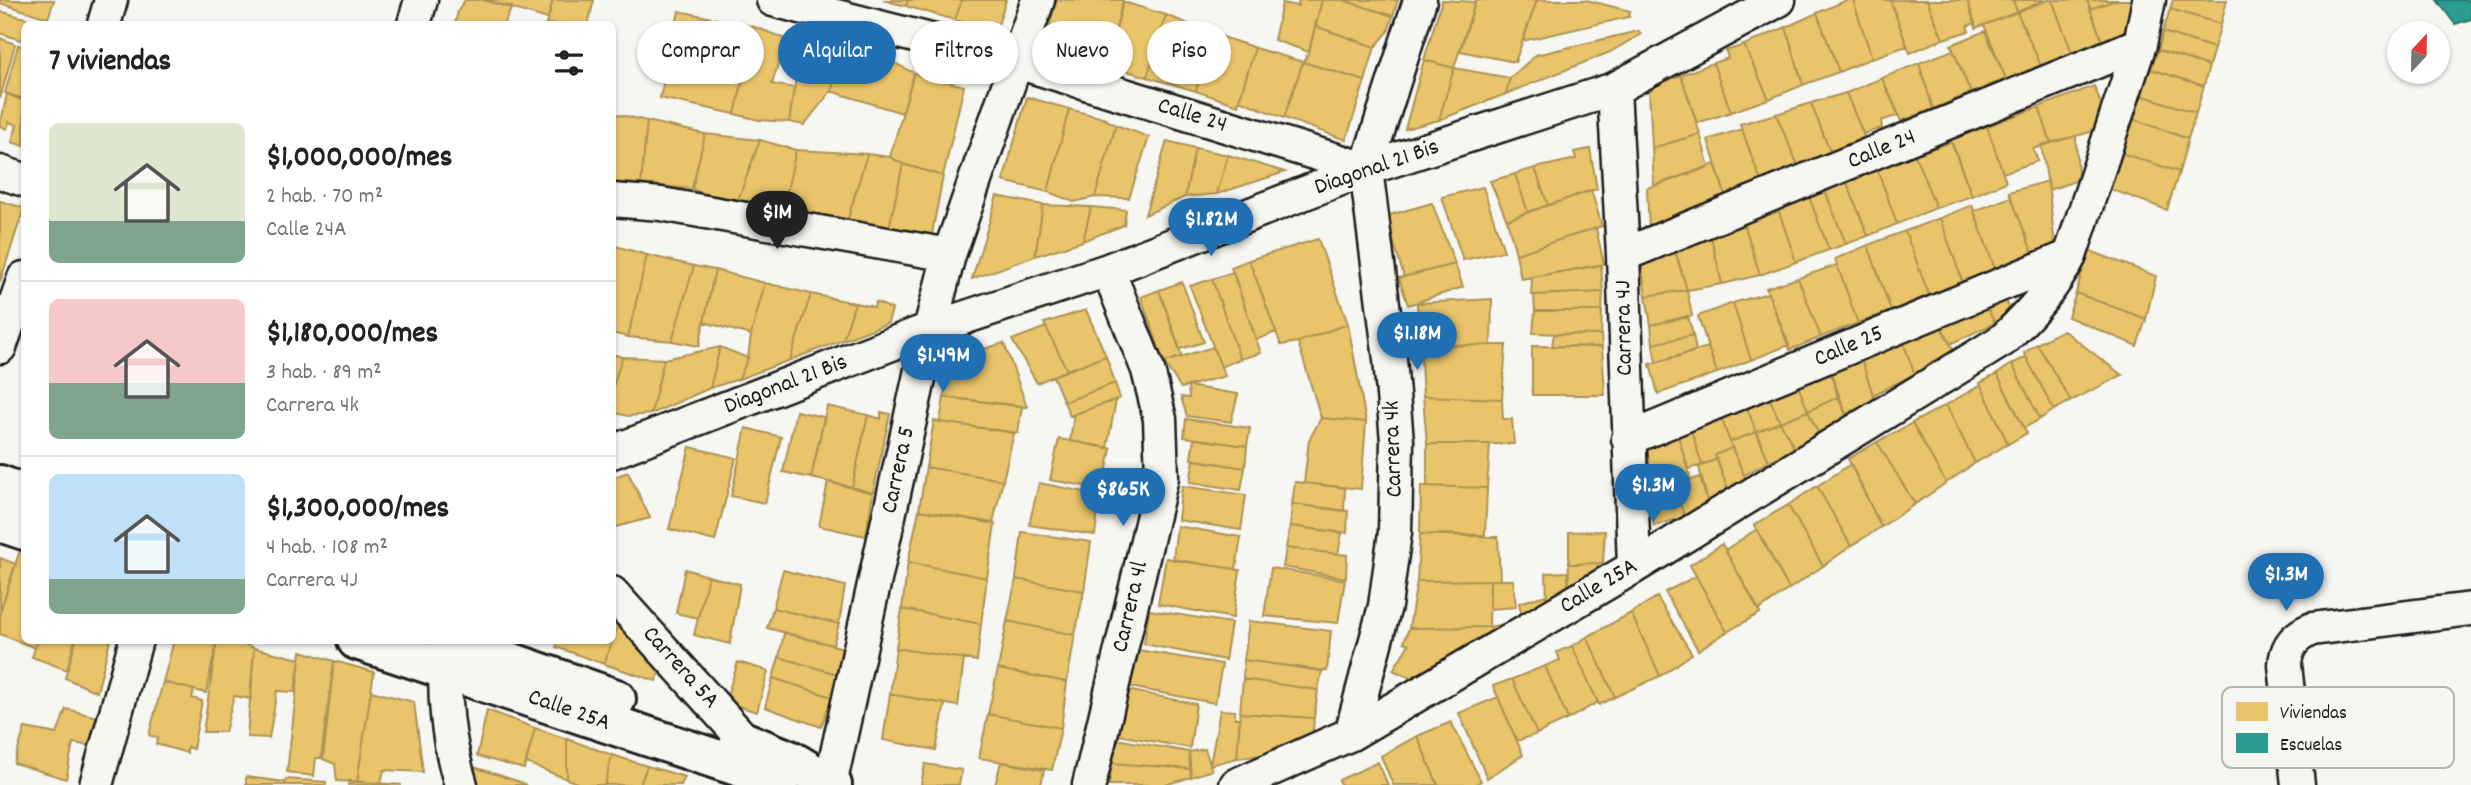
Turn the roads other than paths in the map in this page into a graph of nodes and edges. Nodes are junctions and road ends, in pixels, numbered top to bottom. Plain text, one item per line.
1 (111, 0) edge
2 (421, 0) edge
3 (774, 0) edge
4 (1038, 0) edge
5 (1420, 0) edge
6 (1779, 0) edge
7 (2149, 0) edge
8 (105, 21) edge
9 (415, 21) edge
10 (910, 35) edge
11 (2140, 44) junction
12 (1018, 59) edge
13 (1018, 62) edge
14 (1009, 84) edge
15 (1614, 89) junction
16 (1366, 169) junction
17 (0, 172) edge
18 (21, 179) edge
19 (616, 200) edge
20 (948, 255) junction
21 (1623, 255) junction
22 (2070, 256) junction
23 (1108, 270) junction
24 (21, 287) edge
25 (930, 329) junction
26 (0, 347) edge
27 (1628, 439) junction
28 (616, 450) edge
29 (0, 485) edge
30 (21, 493) edge
31 (0, 522) edge
32 (21, 529) edge
33 (1634, 567) junction
34 (616, 597) edge
35 (2471, 609) edge
36 (135, 644) edge
37 (393, 644) edge
38 (446, 650) edge
39 (2287, 687) edge
40 (1351, 734) junction
41 (747, 743) junction
42 (96, 785) edge
43 (461, 785) edge
44 (779, 785) edge
45 (831, 785) edge
46 (1089, 785) edge
47 (1236, 785) edge

1 - 8 street
2 - 9 street
3 - 10 street, Calle 24
4 - 12 street, Carrera 5
5 - 16 street, Carrera 4k
6 - 15 street, Diagonal 21 Bis
7 - 11 street, Calle 25A
11 - 21 street, Calle 24
11 - 22 street, Calle 25A
13 - 16 street, Calle 24
14 - 20 street, Carrera 5
15 - 16 street, Diagonal 21 Bis
15 - 21 street, Carrera 4J
16 - 23 street, Diagonal 21 Bis
16 - 40 street, Carrera 4k
17 - 18 street
19 - 20 street
20 - 25 street, Carrera 5
21 - 27 street, Carrera 4J
22 - 27 street, Calle 25
22 - 33 street, Calle 25A
23 - 25 street, Diagonal 21 Bis
23 - 46 street, Carrera 4l
24 - 26 street
25 - 28 street, Diagonal 21 Bis
25 - 45 street, Carrera 5
27 - 33 street, Carrera 4J
29 - 30 street
31 - 32 street
33 - 40 street, Calle 25A
34 - 41 street, Carrera 5A
35 - 39 street
36 - 42 street
37 - 38 street, Calle 25A
38 - 41 street, Calle 25A
38 - 43 street
38 - 44 street, Calle 25A
40 - 47 street, Calle 25A
41 - 45 street, Calle 25A

